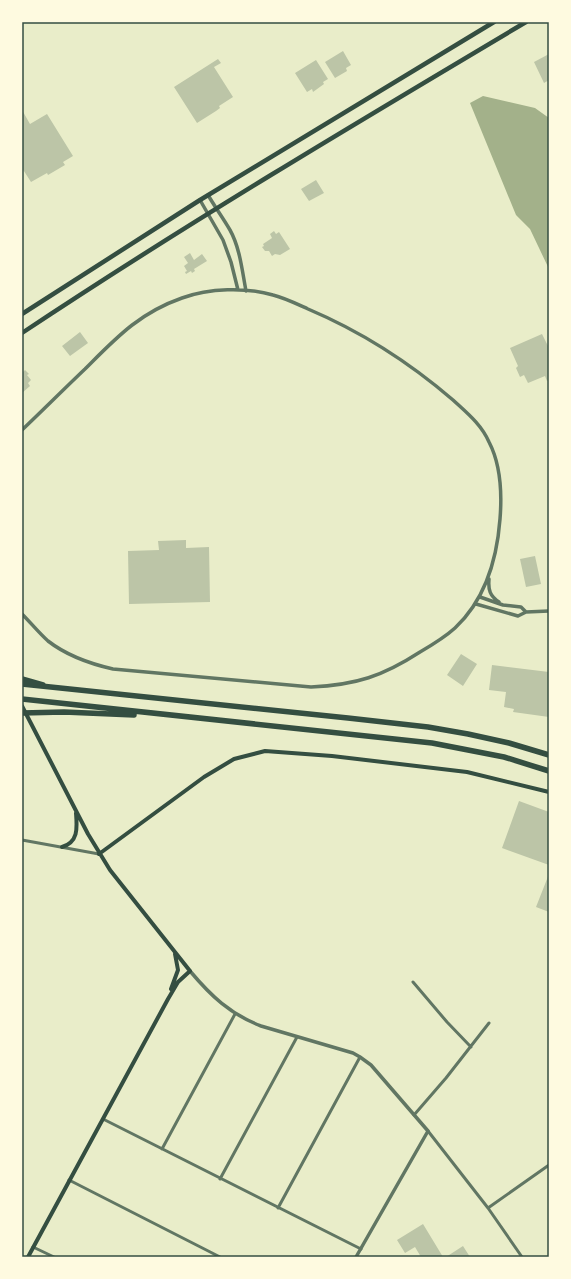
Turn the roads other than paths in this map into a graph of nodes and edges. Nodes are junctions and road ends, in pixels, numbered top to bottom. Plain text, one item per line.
1 (494, 22) edge
2 (526, 22) edge
3 (208, 195) junction
4 (200, 200) junction
5 (216, 209) junction
6 (208, 214) junction
7 (238, 290) junction
8 (246, 290) junction
9 (22, 314) edge
10 (22, 333) edge
11 (22, 430) edge
12 (489, 576) junction
13 (480, 597) junction
14 (476, 604) junction
15 (503, 605) junction
16 (549, 611) edge
17 (526, 612) junction
18 (22, 614) edge
19 (22, 679) edge
20 (22, 684) edge
21 (53, 688) junction
22 (22, 699) edge
23 (22, 706) edge
24 (22, 713) edge
25 (173, 716) junction
26 (549, 755) edge
27 (549, 771) edge
28 (549, 792) edge
29 (76, 811) junction
30 (22, 840) edge
31 (62, 847) junction
32 (99, 854) junction
33 (175, 951) junction
34 (190, 971) junction
35 (413, 982) dead end
36 (168, 999) junction
37 (235, 1014) junction
38 (489, 1023) dead end
39 (297, 1037) junction
40 (471, 1047) junction
41 (360, 1057) junction
42 (414, 1115) junction
43 (103, 1119) junction
44 (428, 1131) junction
45 (162, 1149) junction
46 (549, 1165) edge
47 (220, 1179) junction
48 (70, 1180) junction
49 (278, 1208) junction
50 (488, 1208) junction
51 (33, 1247) junction
52 (361, 1249) junction
53 (28, 1257) edge
54 (54, 1257) edge
55 (220, 1257) edge
56 (356, 1257) edge
57 (522, 1257) edge

1 - 3 main road
2 - 5 main road
3 - 4 main road
3 - 5 street
4 - 6 street
4 - 9 main road
5 - 6 main road
5 - 8 street
6 - 7 street
6 - 10 main road
7 - 8 street
7 - 11 street
8 - 12 street
12 - 13 street
12 - 15 street
13 - 14 street
13 - 15 street
14 - 17 street
14 - 18 street
15 - 17 street
16 - 17 street
19 - 21 highway
20 - 21 highway
21 - 26 highway
22 - 25 highway
23 - 29 main road
24 - 25 highway
25 - 27 highway
28 - 32 main road
29 - 31 main road
29 - 32 main road
30 - 31 street
31 - 32 street
32 - 33 main road
33 - 34 main road
33 - 36 main road
34 - 36 main road
34 - 37 street
35 - 40 street
36 - 43 main road
37 - 39 street
37 - 45 street
38 - 40 street
39 - 41 street
39 - 47 street
40 - 42 street
41 - 42 street
41 - 49 street
42 - 44 street
43 - 45 street
43 - 48 main road
44 - 50 street
44 - 52 street
45 - 47 street
46 - 50 street
47 - 49 street
48 - 51 main road
48 - 55 street
49 - 52 street
50 - 57 street
51 - 53 main road
51 - 54 street
52 - 56 street

